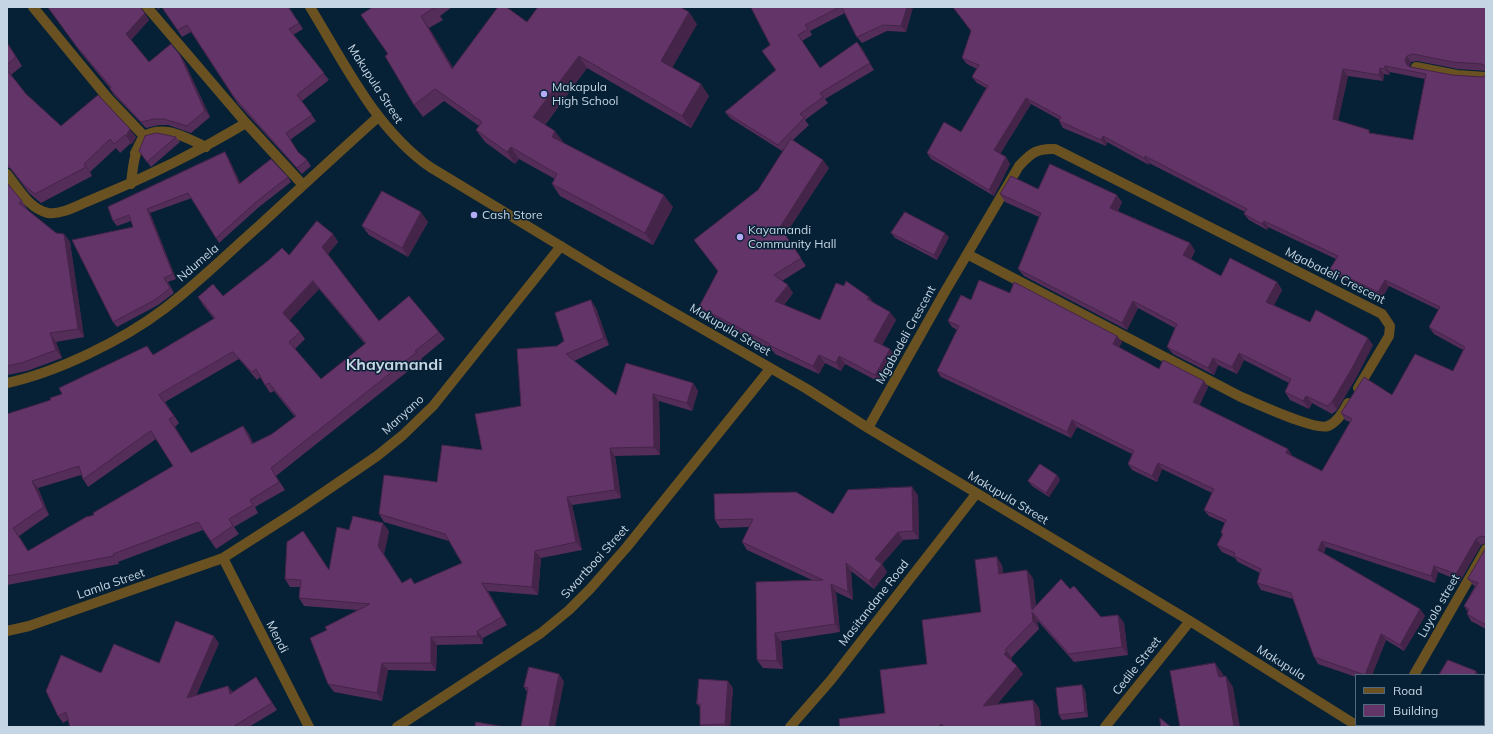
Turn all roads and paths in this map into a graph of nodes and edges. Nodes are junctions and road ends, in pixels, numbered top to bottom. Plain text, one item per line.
1 (33, 7) edge
2 (147, 7) edge
3 (311, 7) edge
4 (1416, 67) edge
5 (1486, 77) edge
6 (378, 117) junction
7 (246, 123) junction
8 (144, 136) junction
9 (206, 147) junction
10 (7, 174) edge
11 (131, 184) junction
12 (303, 185) junction
13 (561, 246) junction
14 (967, 254) junction
15 (770, 369) junction
16 (7, 383) edge
17 (868, 428) junction
18 (976, 494) junction
19 (1486, 550) edge
20 (223, 558) junction
21 (1190, 621) junction
22 (7, 631) edge
23 (1415, 674) edge
24 (1355, 724) edge
25 (309, 727) edge
26 (397, 727) edge
27 (790, 727) edge
28 (1105, 727) edge

1 - 8 street
2 - 7 street
3 - 6 street, Makupula Street
4 - 5 street
6 - 12 street, Ndumela
6 - 13 street, Makupula Street
7 - 9 street
7 - 12 street
8 - 9 street
8 - 11 street
9 - 11 street
10 - 11 street
12 - 16 street, Ndumela
13 - 15 street, Makupula Street
13 - 20 street, Manyano
14 - 14 street, Mgabadeli Crescent
14 - 17 street, Mgabadeli Crescent
15 - 17 street, Makupula Street
15 - 26 street, Swartbooi Street
17 - 18 street, Makupula Street
18 - 21 street, Makupula Street
18 - 27 street, Masitandane Road
19 - 23 street, Luyolo street
20 - 22 street, Lamla Street
20 - 25 street, Mendi
21 - 24 street, Makupula
21 - 28 street, Cedile Street

